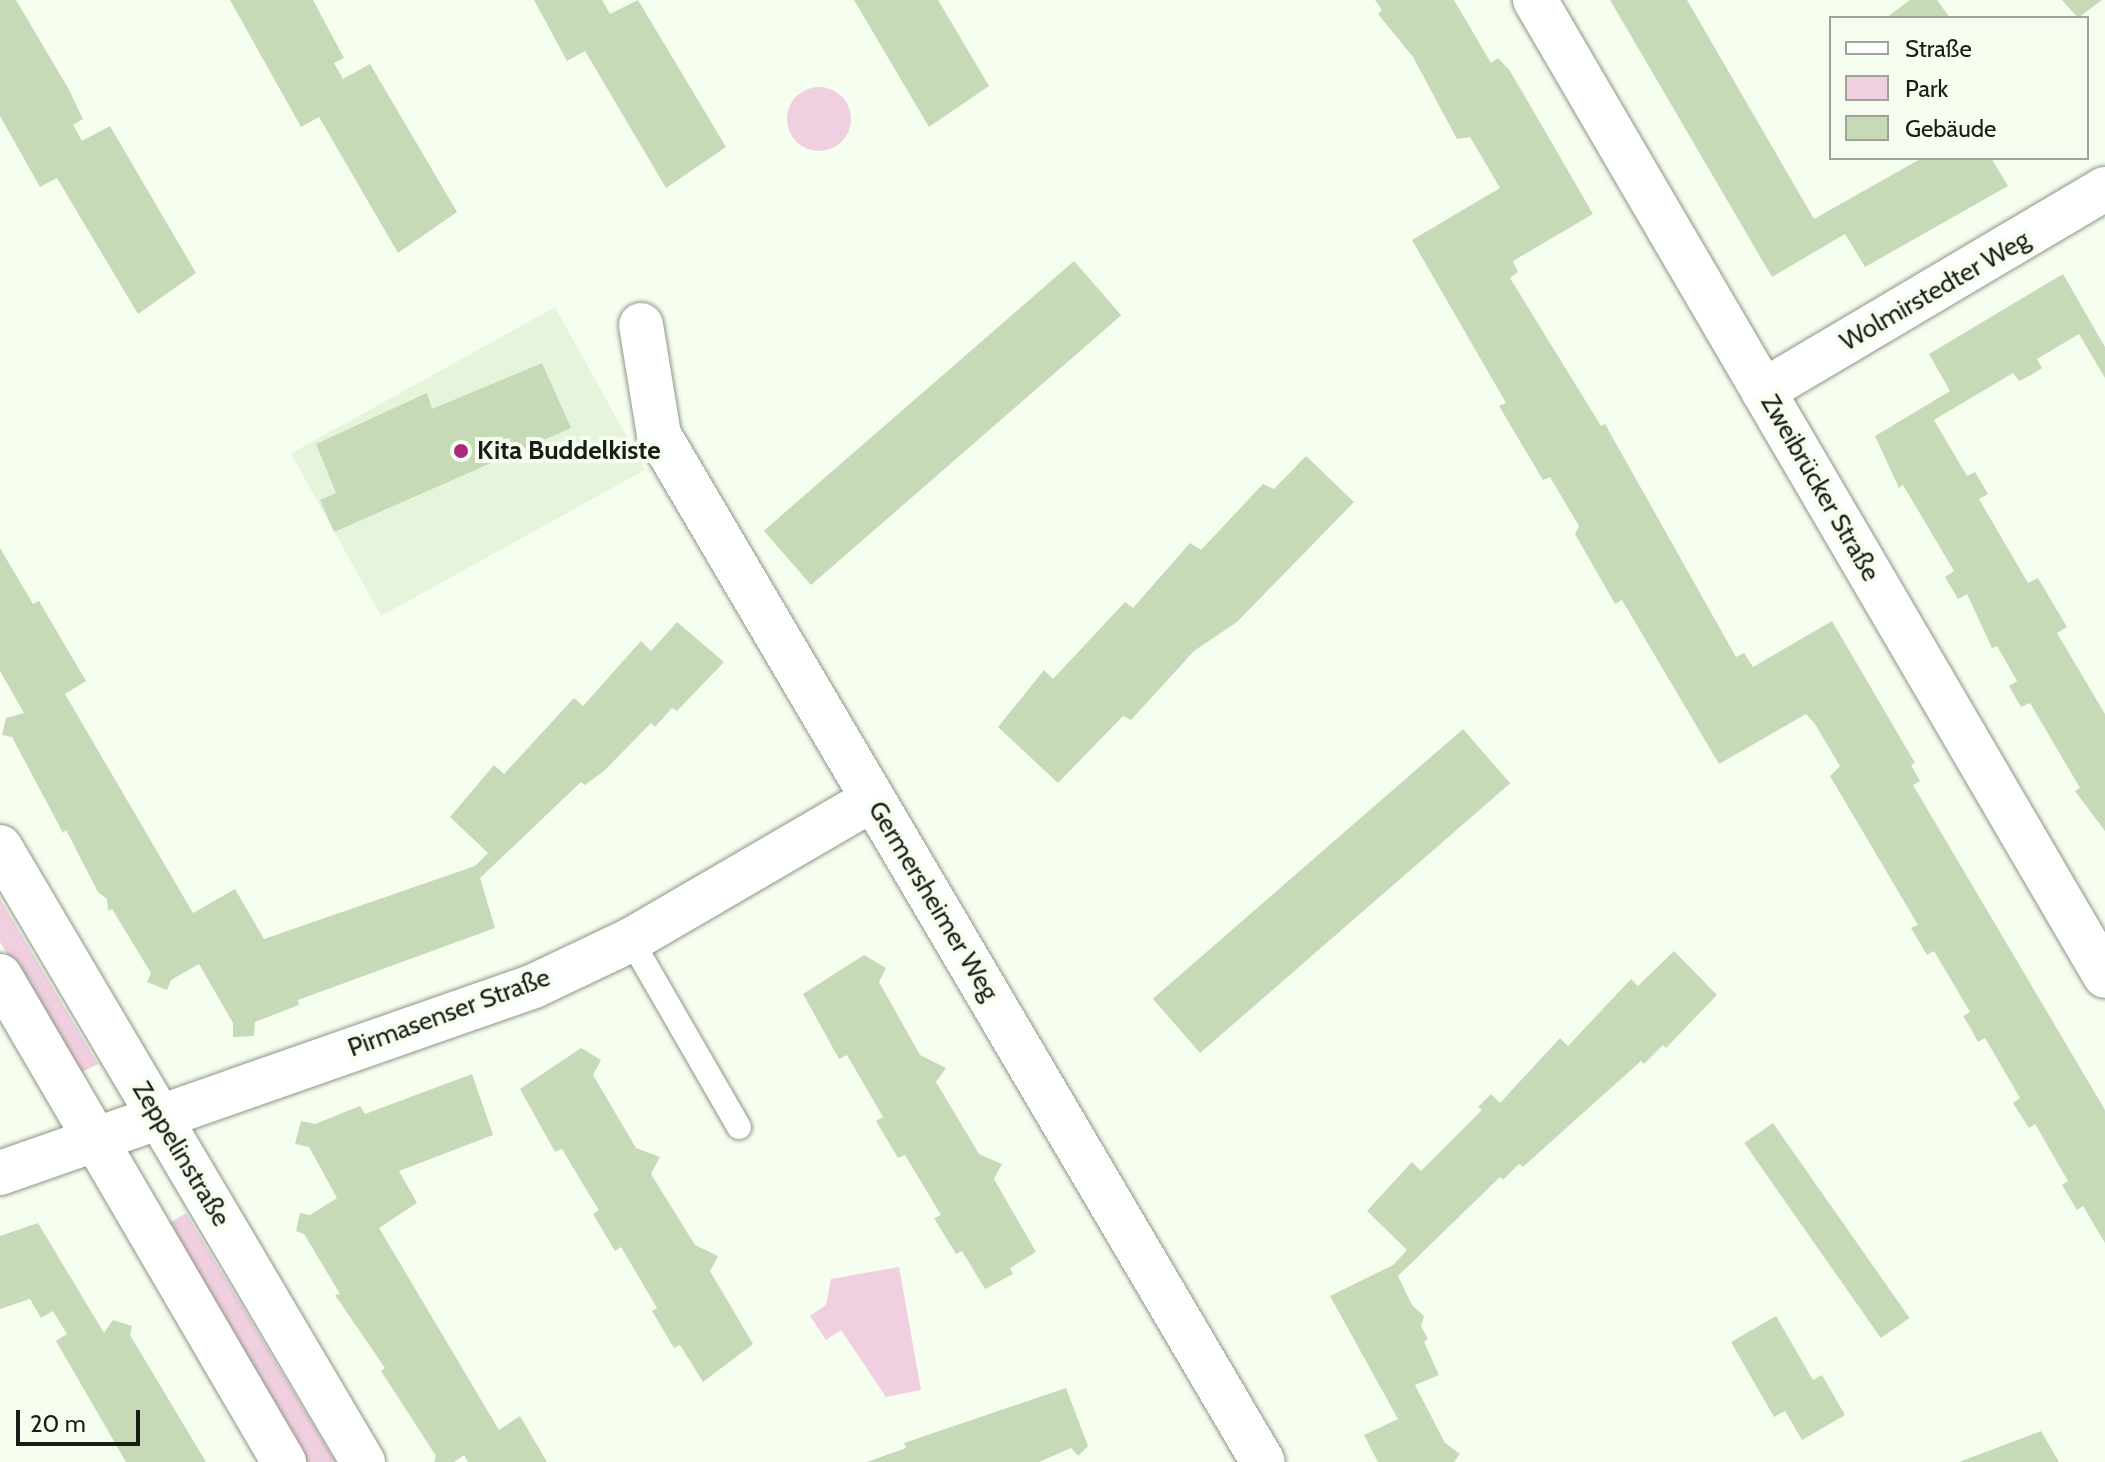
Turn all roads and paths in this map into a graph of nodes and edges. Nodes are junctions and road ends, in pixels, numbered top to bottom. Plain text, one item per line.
1 (1535, 0) edge
2 (2105, 189) edge
3 (641, 325) dead end
4 (1763, 391) junction
5 (873, 799) junction
6 (0, 847) edge
7 (631, 940) junction
8 (0, 976) edge
9 (2105, 976) edge
10 (158, 1114) junction
11 (739, 1127) dead end
12 (96, 1139) junction
13 (0, 1173) edge
14 (284, 1462) edge
15 (363, 1462) edge
16 (1263, 1462) edge

1 - 4 street, Zweibrücker Straße
2 - 4 street, Wolmirstedter Weg
3 - 5 street, Germersheimer Weg
4 - 9 street, Zweibrücker Straße
5 - 7 street, Pirmasenser Straße
5 - 16 street, Germersheimer Weg
6 - 10 street, Zeppelinstraße
7 - 10 street, Pirmasenser Straße
7 - 11 lane
8 - 12 street
10 - 12 street, Pirmasenser Straße
10 - 15 street, Zeppelinstraße
12 - 13 street, Pirmasenser Straße
12 - 14 street

